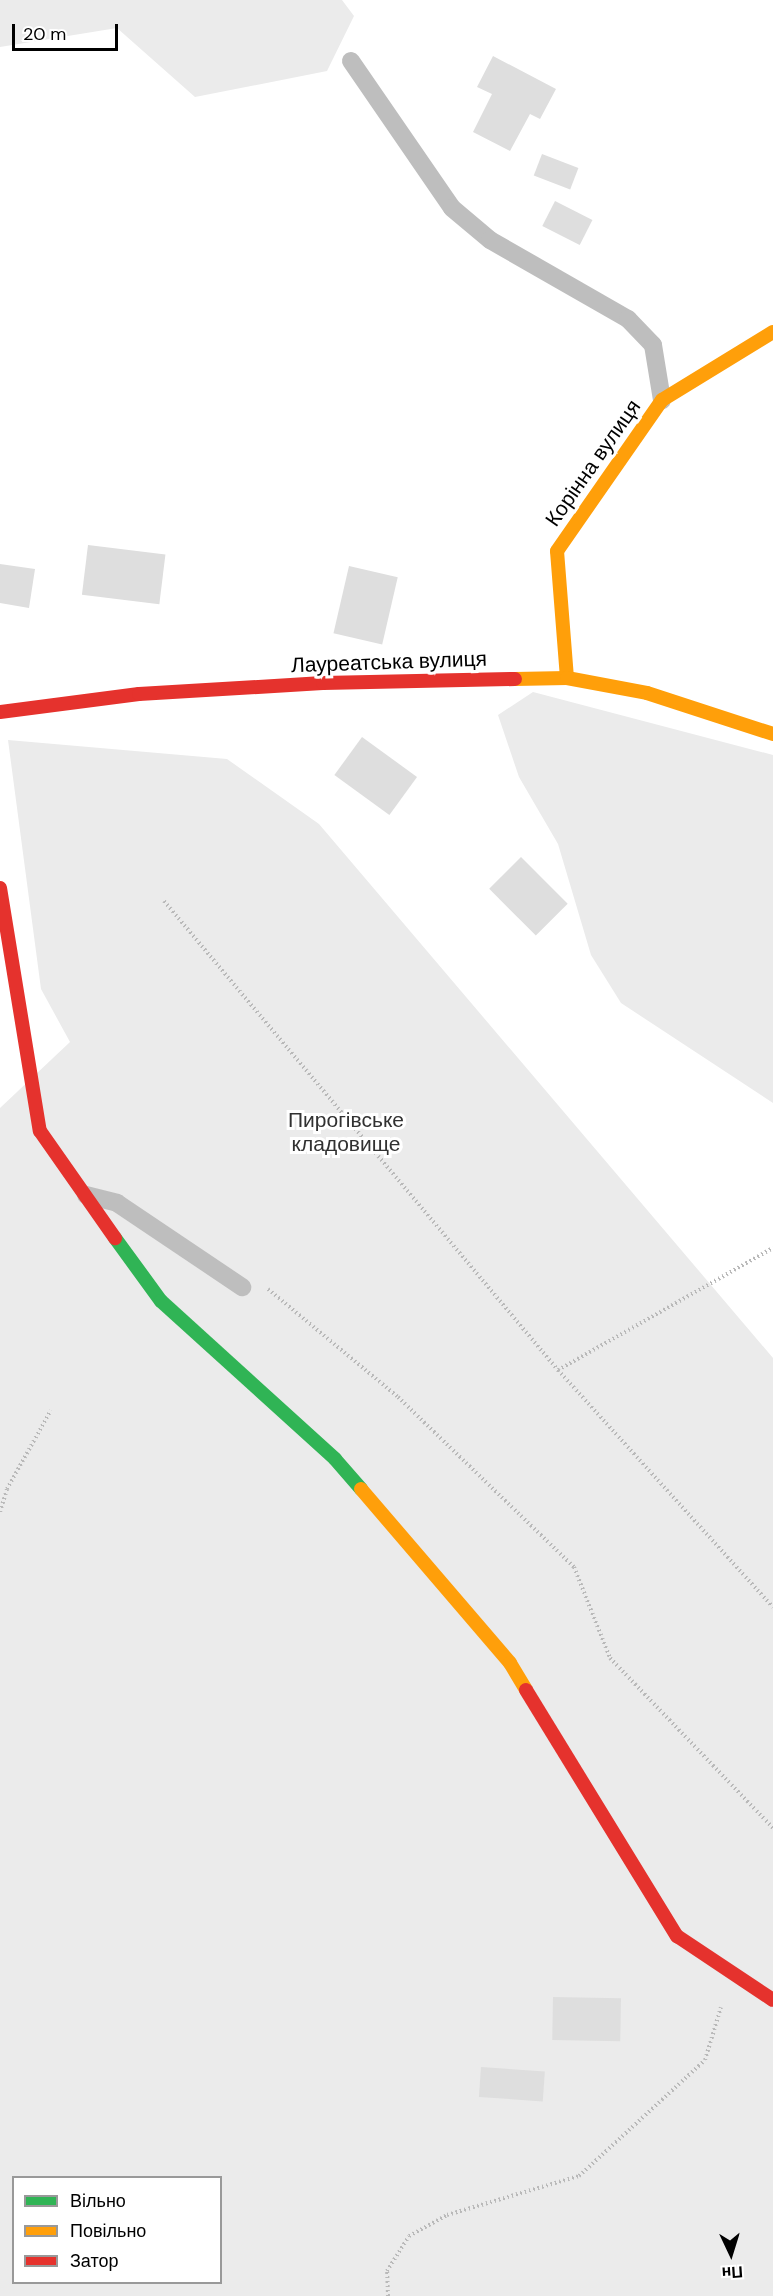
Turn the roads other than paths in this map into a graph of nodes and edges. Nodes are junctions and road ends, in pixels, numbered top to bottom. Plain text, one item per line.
1 (351, 61) dead end
2 (773, 332) edge
3 (662, 400) junction
4 (567, 678) junction
5 (0, 712) edge
6 (773, 734) edge
7 (0, 888) edge
8 (84, 1195) junction
9 (242, 1287) road end
10 (773, 2000) edge

1 - 3 lane
2 - 3 street, Корінна вулиця
3 - 4 street, Корінна вулиця
4 - 5 street, Лауреатська вулиця
4 - 6 street, Лауреатська вулиця
7 - 8 street
8 - 9 lane
8 - 10 street

